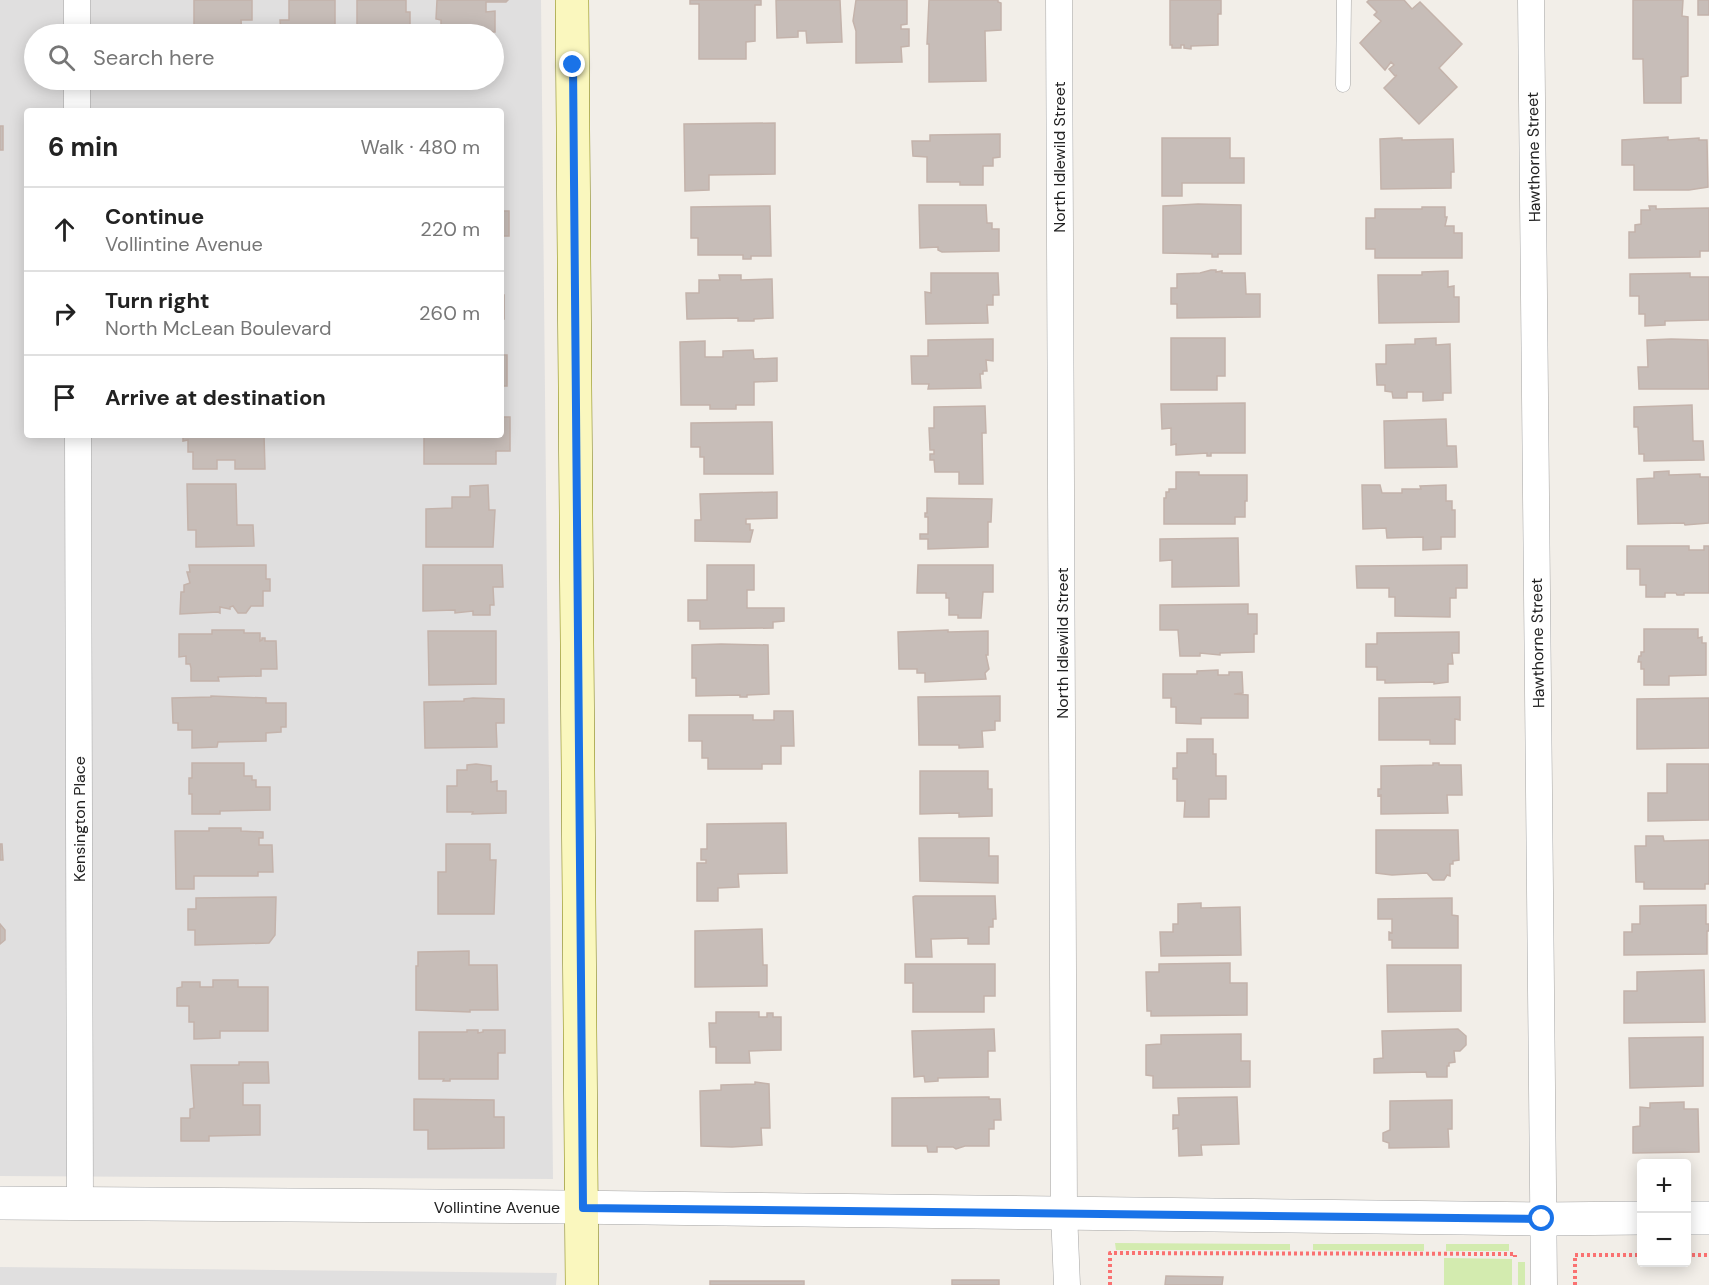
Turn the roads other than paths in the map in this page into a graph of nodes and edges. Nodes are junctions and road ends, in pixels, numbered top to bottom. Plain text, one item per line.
1 (77, 0) edge
2 (572, 0) edge
3 (1059, 0) edge
4 (1344, 0) edge
5 (1531, 0) edge
6 (77, 24) edge
7 (1342, 85) dead end
8 (77, 90) edge
9 (77, 108) edge
10 (78, 438) edge
11 (0, 1203) edge
12 (80, 1204) junction
13 (583, 1208) junction
14 (1064, 1212) junction
15 (1637, 1218) edge
16 (1691, 1218) edge
17 (1709, 1218) edge
18 (1542, 1219) junction
19 (582, 1285) edge
20 (1067, 1285) edge
21 (1544, 1285) edge

1 - 6 street
2 - 13 main road
3 - 14 street, North Idlewild Street
4 - 7 lane
5 - 18 street, Hawthorne Street
8 - 9 street
10 - 12 street, Kensington Place
11 - 12 street, Vollintine Avenue
12 - 13 street, Vollintine Avenue
13 - 14 street, Vollintine Avenue
13 - 19 main road
14 - 18 street, Vollintine Avenue
14 - 20 street, North Idlewild Street
15 - 18 street, Vollintine Avenue
16 - 17 street
18 - 21 street, Hawthorne Street

